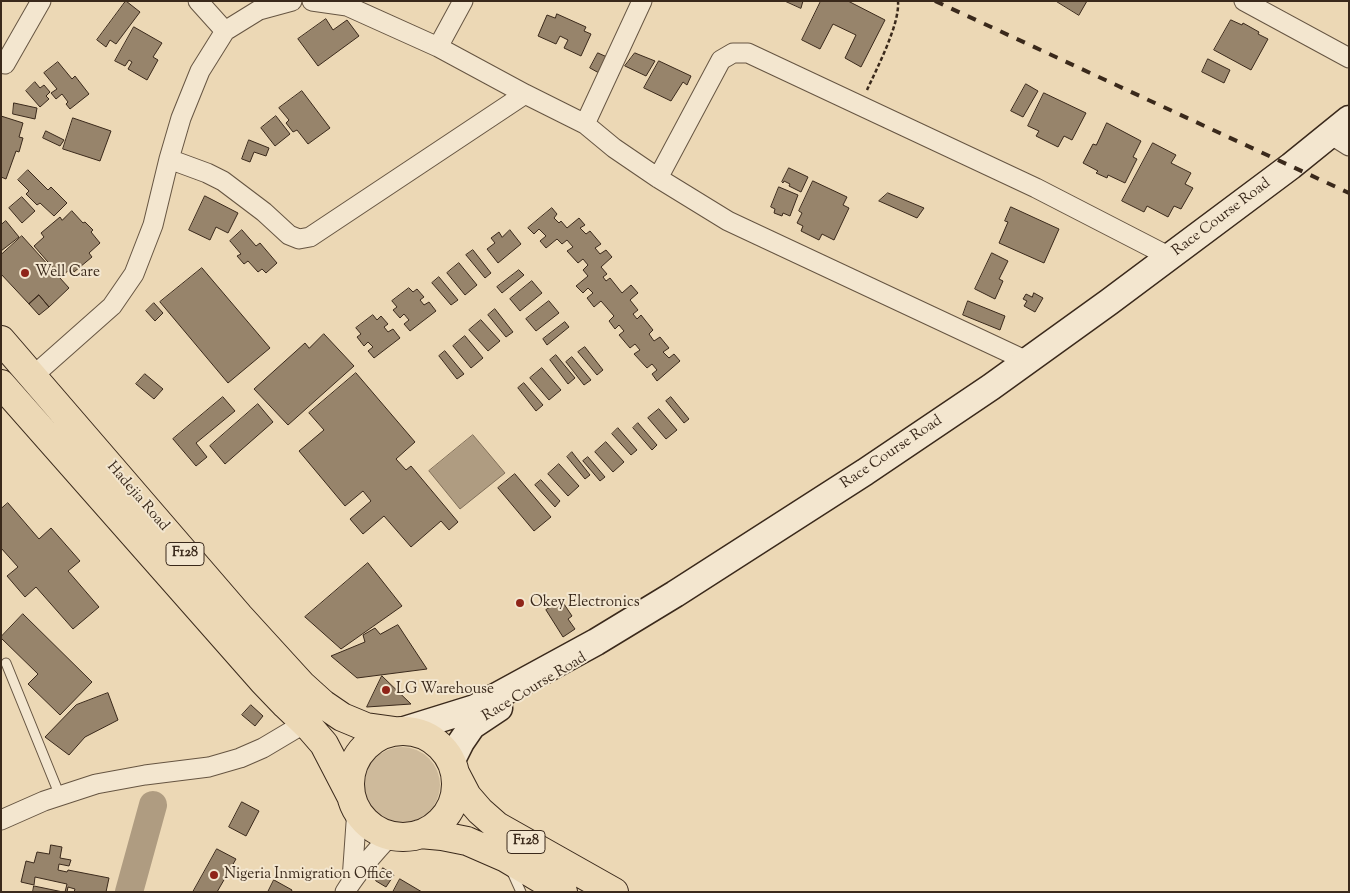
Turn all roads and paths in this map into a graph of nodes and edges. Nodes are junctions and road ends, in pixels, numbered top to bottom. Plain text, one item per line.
1 (41, 1) edge
2 (198, 1) edge
3 (292, 1) edge
4 (312, 1) edge
5 (463, 1) edge
6 (642, 1) edge
7 (898, 1) edge
8 (1244, 1) edge
9 (225, 31) junction
10 (438, 47) junction
11 (1349, 58) edge
12 (5, 64) dead end
13 (525, 94) junction
14 (861, 105) junction
15 (585, 124) junction
16 (1344, 135) edge
17 (169, 159) junction
18 (658, 178) junction
19 (1170, 257) junction
20 (1, 340) edge
21 (1027, 361) junction
22 (33, 376) junction
23 (1, 384) edge
24 (6, 664) dead end
25 (305, 723) junction
26 (398, 731) junction
27 (453, 768) junction
28 (60, 796) junction
29 (354, 803) junction
30 (1, 820) edge
31 (420, 834) junction
32 (391, 835) junction
33 (506, 858) junction
34 (348, 886) edge
35 (521, 892) edge
36 (563, 892) edge
37 (614, 892) edge

1 - 12 street
2 - 9 street
3 - 9 street
4 - 10 street
5 - 10 street
6 - 15 street
7 - 14 path
8 - 11 street
9 - 17 street
10 - 13 street
13 - 15 street
13 - 17 street
14 - 18 street
14 - 19 street
15 - 18 street
16 - 19 street, Race Course Road
16 - 27 street, Race Course Road
17 - 22 street
18 - 21 street
19 - 21 street, Race Course Road
20 - 22 main road, Hadejia Road / F128
21 - 26 street, Race Course Road
22 - 26 main road, Hadejia Road / F128
23 - 25 main road, Hadejia Road / F128
24 - 28 lane
25 - 28 street
25 - 29 main road, Hadejia Road / F128
26 - 27 main road, F128
26 - 29 main road
27 - 31 main road
27 - 37 main road, F128
28 - 30 street
29 - 32 main road, F128
29 - 34 street
31 - 32 main road, F128
31 - 33 main road, F128
32 - 34 street
33 - 35 lane
33 - 36 main road, F128

